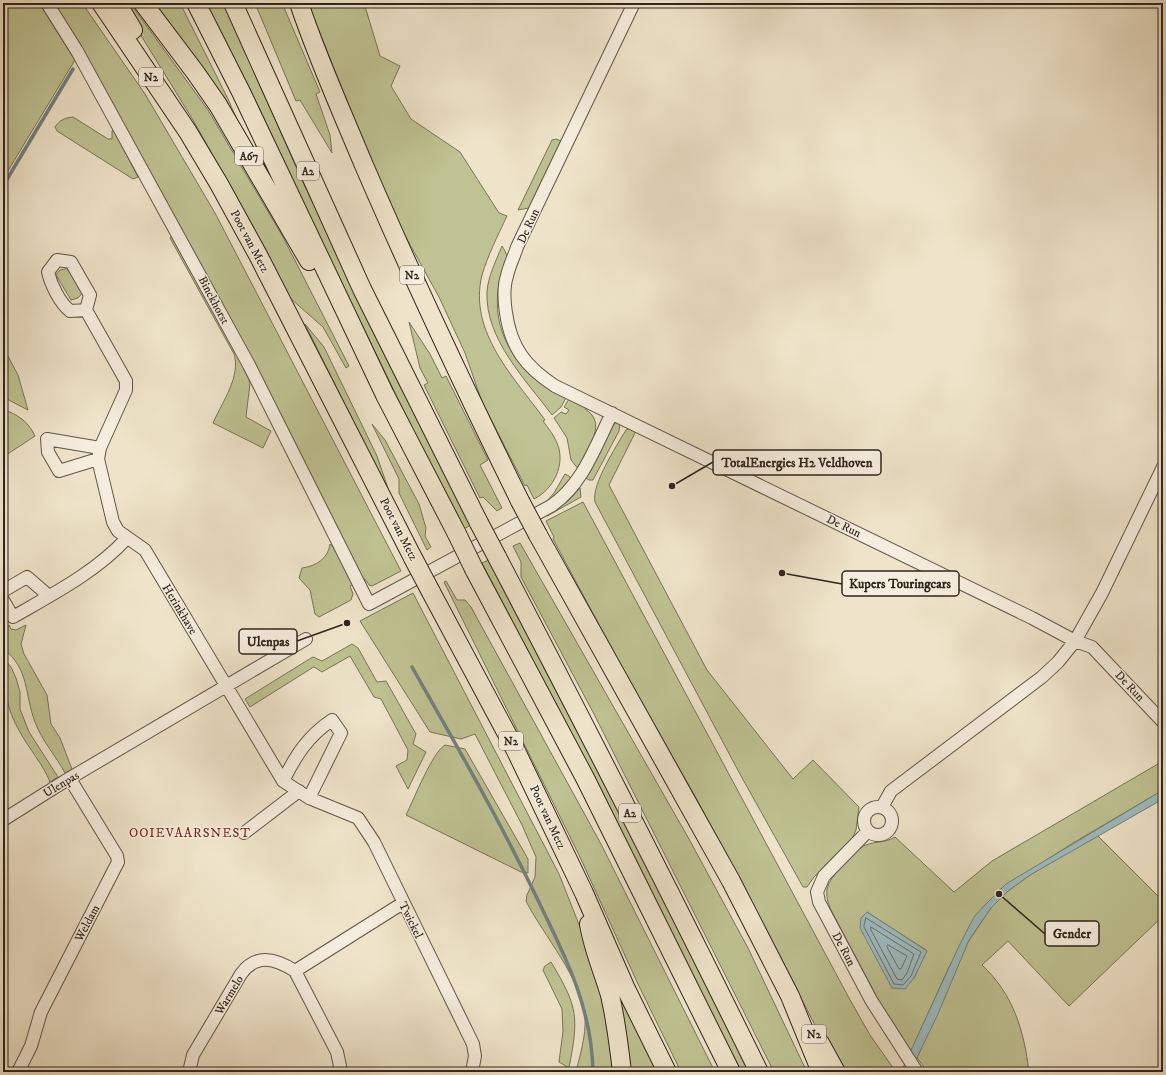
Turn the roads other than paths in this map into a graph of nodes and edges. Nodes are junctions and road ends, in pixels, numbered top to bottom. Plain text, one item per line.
1 (47, 3) edge
2 (101, 3) edge
3 (117, 3) edge
4 (143, 3) edge
5 (196, 3) edge
6 (233, 3) edge
7 (291, 3) edge
8 (299, 3) edge
9 (634, 3) edge
10 (313, 45) junction
11 (188, 132) junction
12 (86, 310) dead end
13 (347, 314) junction
14 (612, 413) junction
15 (1163, 467) edge
16 (127, 538) junction
17 (3, 591) edge
18 (48, 596) junction
19 (3, 600) edge
20 (306, 639) dead end
21 (1075, 641) junction
22 (226, 686) junction
23 (1163, 722) edge
24 (70, 779) junction
25 (283, 781) junction
26 (299, 791) junction
27 (310, 798) junction
28 (882, 807) junction
29 (3, 820) edge
30 (868, 831) junction
31 (244, 833) dead end
32 (584, 894) junction
33 (403, 903) junction
34 (295, 971) junction
35 (790, 996) junction
36 (18, 1072) edge
37 (189, 1072) edge
38 (338, 1072) edge
39 (472, 1072) edge
40 (622, 1072) edge
41 (667, 1072) edge
42 (731, 1072) edge
43 (759, 1072) edge
44 (821, 1072) edge
45 (836, 1072) edge
46 (917, 1072) edge

1 - 14 street, Binckhorst
2 - 11 highway, Poot van Metz / N2
3 - 11 highway
4 - 13 highway, A67
5 - 13 highway, A2
6 - 43 highway, A2, bridge
7 - 10 highway, N2
8 - 10 highway, N2
9 - 14 street, De Run
10 - 35 highway, N2, bridge
11 - 32 highway, Poot van Metz / N2, bridge
12 - 16 street, Herinkhave
13 - 42 highway, A2, bridge
14 - 21 street, De Run
15 - 21 street
16 - 18 street
16 - 22 street, Herinkhave
17 - 18 street
18 - 19 street
20 - 22 street, Ulenpas
21 - 23 street, De Run
21 - 28 street
22 - 24 street, Ulenpas
22 - 25 street, Twickel
24 - 29 street, Ulenpas
24 - 36 street, Weldam
25 - 26 street, Twickel
25 - 27 street
26 - 27 street, Twickel
26 - 31 street
27 - 33 street, Twickel
28 - 30 street
28 - 30 street
30 - 46 street, De Run
32 - 40 highway, N2
32 - 41 highway, Poot van Metz / N2
33 - 34 street
33 - 39 street, Twickel
34 - 37 street, Warmelo
34 - 38 street
35 - 44 highway, N2
35 - 45 highway, N2

